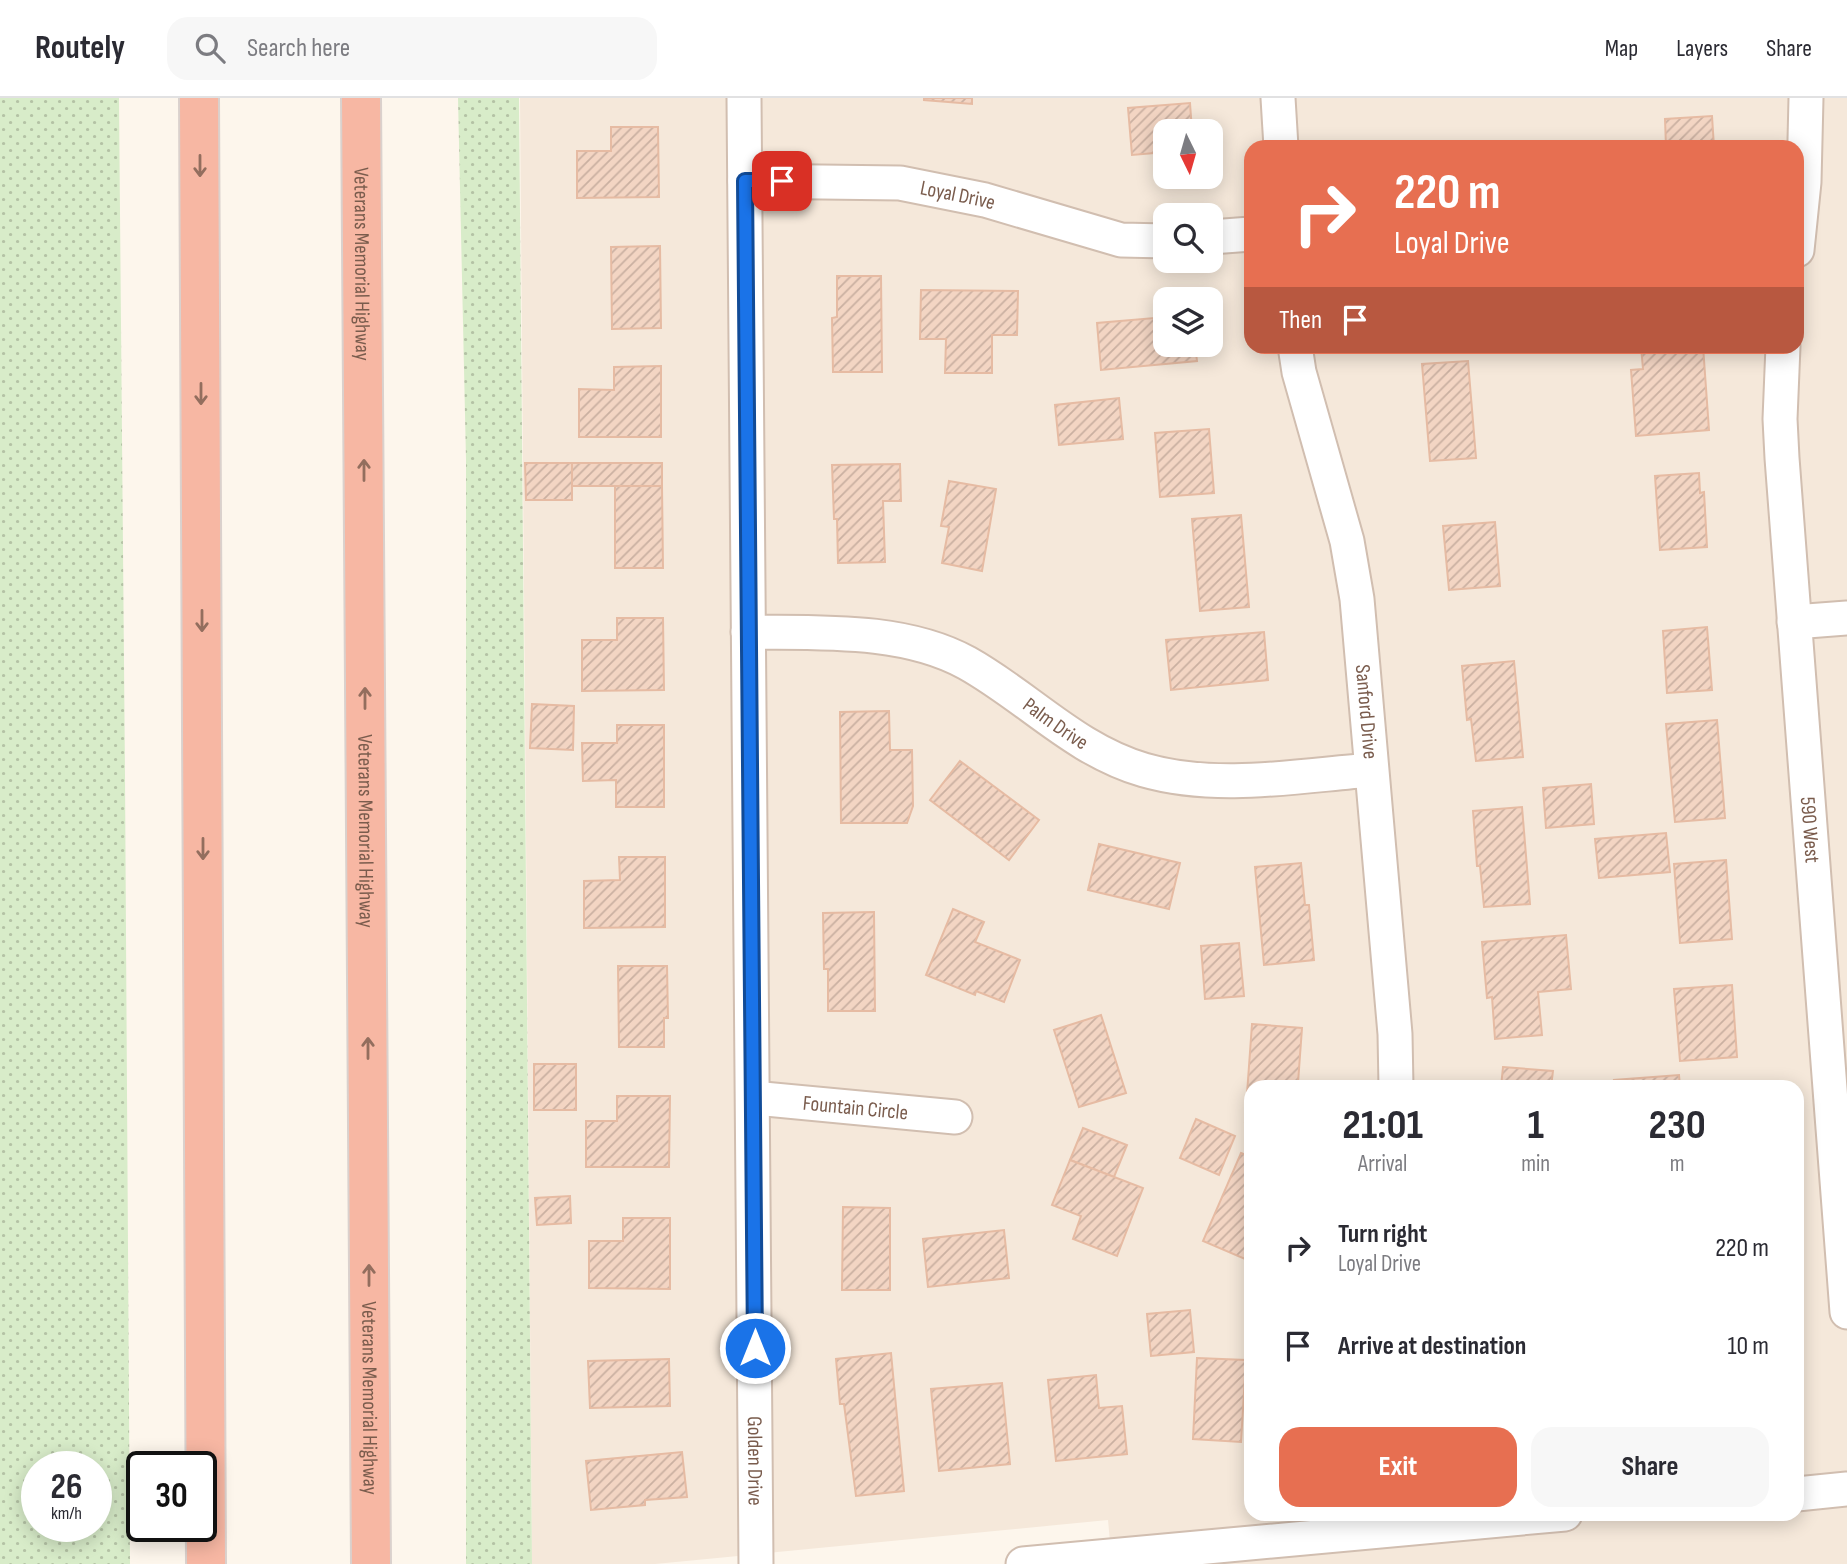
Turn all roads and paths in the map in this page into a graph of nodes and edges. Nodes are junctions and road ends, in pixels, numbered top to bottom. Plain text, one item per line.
1 (200, 98) edge
2 (361, 98) edge
3 (744, 98) edge
4 (1278, 98) edge
5 (1805, 98) edge
6 (1281, 140) edge
7 (745, 181) junction
8 (1804, 182) edge
9 (1244, 235) edge
10 (1223, 236) edge
11 (1153, 241) edge
12 (1296, 354) edge
13 (1783, 354) edge
14 (1847, 618) edge
15 (1794, 622) junction
16 (748, 632) junction
17 (1371, 770) junction
18 (1837, 1049) edge
19 (1396, 1080) edge
20 (754, 1098) junction
21 (955, 1116) dead end
22 (1847, 1312) edge
23 (1847, 1489) edge
24 (1804, 1493) edge
25 (1492, 1521) edge
26 (1326, 1537) edge
27 (206, 1564) edge
28 (371, 1564) edge
29 (756, 1564) edge
30 (1023, 1564) edge

1 -> 27 highway
28 -> 2 highway, Veterans Memorial Highway
3 - 7 street, Golden Drive
4 - 6 street
5 - 8 street
7 - 11 street, Loyal Drive
7 - 16 street, Golden Drive
9 - 10 street
12 - 17 street, Sanford Drive
13 - 15 street, 590 West
14 - 15 street
15 - 18 street, 590 West
16 - 17 street, Palm Drive
16 - 20 street, Golden Drive
17 - 19 street, Sanford Drive
18 - 22 street, 590 West
20 - 21 street, Fountain Circle
20 - 29 street, Golden Drive
23 - 24 street
25 - 26 street
26 - 30 street

